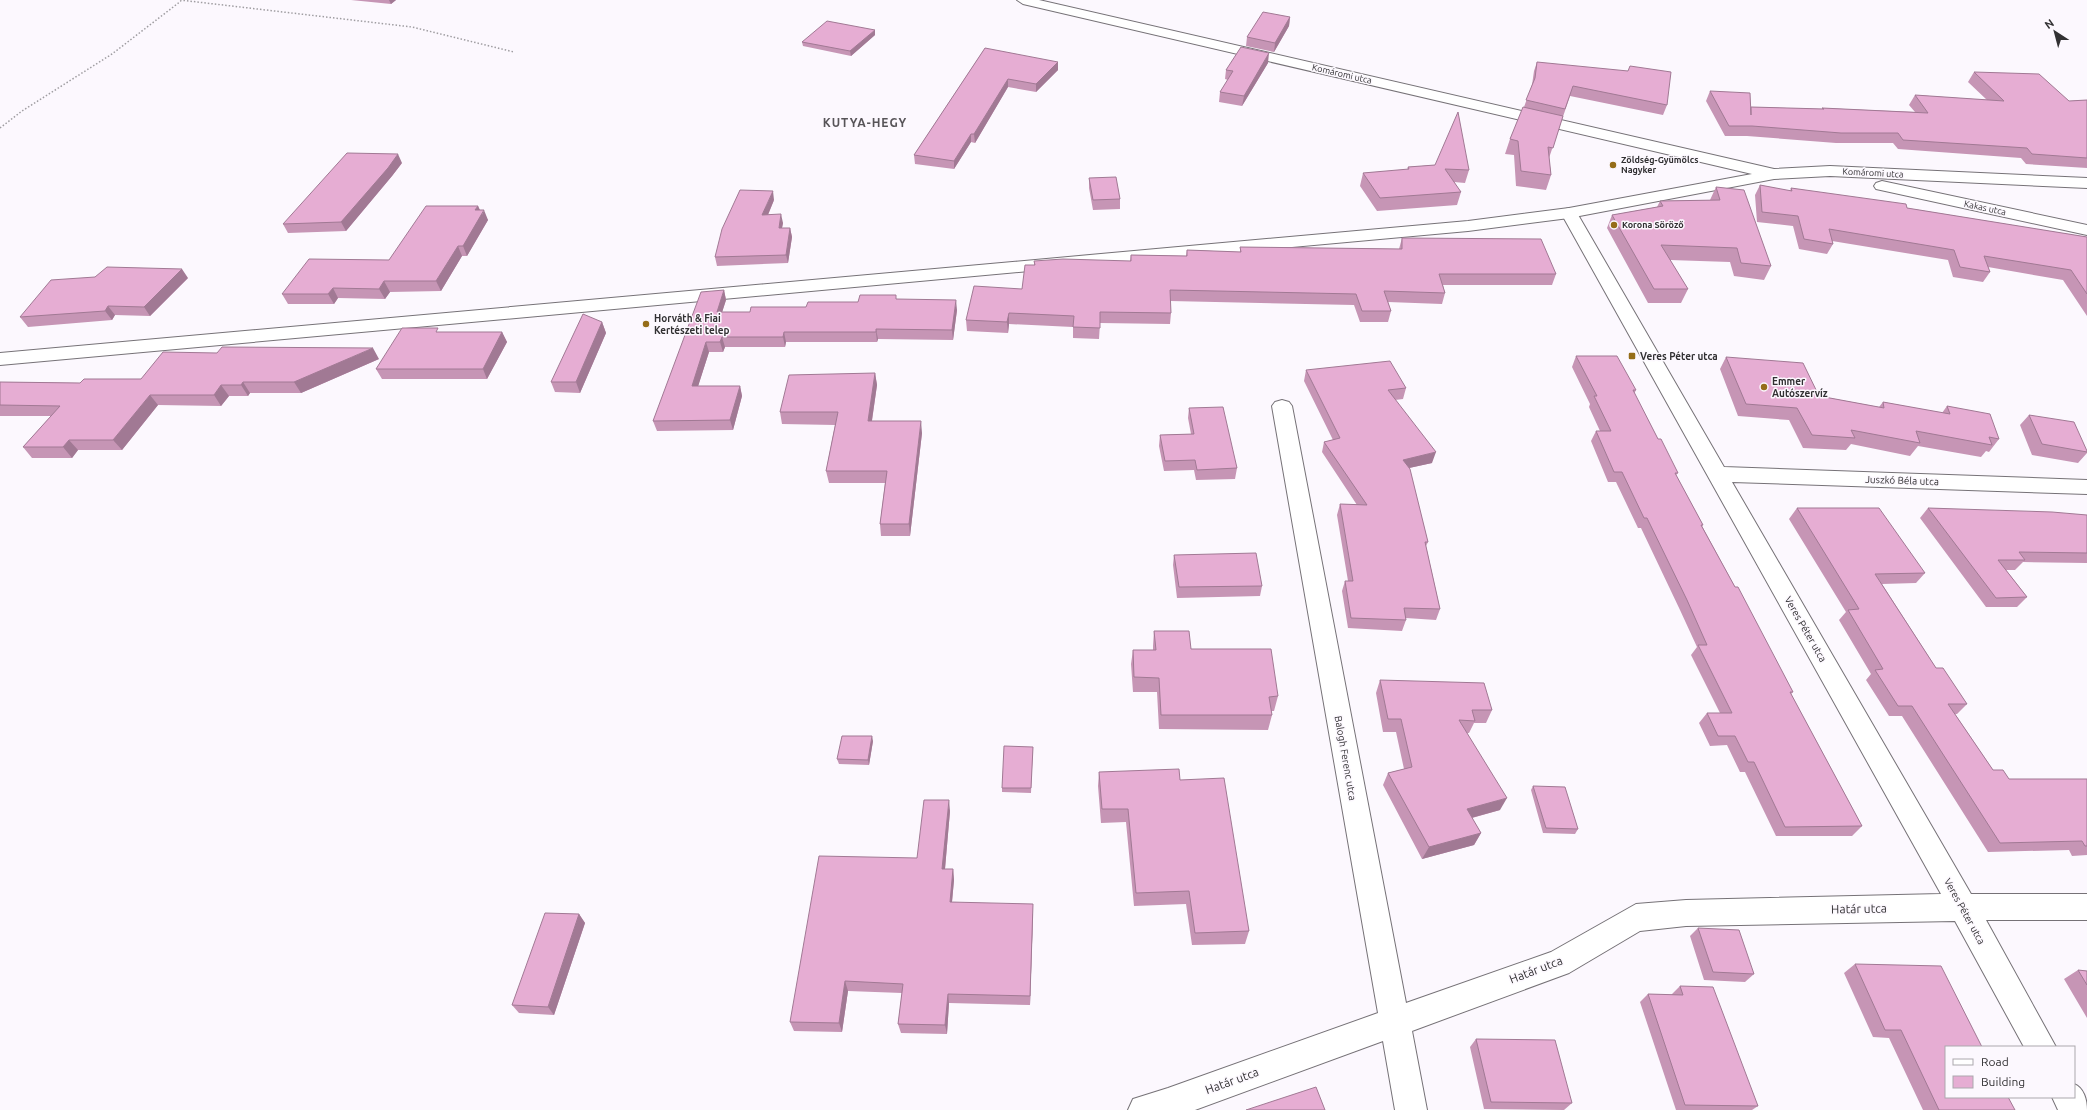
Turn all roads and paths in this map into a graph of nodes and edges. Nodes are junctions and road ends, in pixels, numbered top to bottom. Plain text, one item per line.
1 (1023, 0) edge
2 (180, 1) edge
3 (514, 52) dead end
4 (0, 128) edge
5 (1662, 150) junction
6 (1774, 174) junction
7 (1705, 176) junction
8 (2087, 184) edge
9 (1882, 186) dead end
10 (1569, 213) junction
11 (2087, 230) edge
12 (0, 359) edge
13 (1282, 406) dead end
14 (1718, 474) junction
15 (2087, 487) edge
16 (1963, 907) junction
17 (2087, 907) edge
18 (1393, 1022) junction
19 (2040, 1046) edge
20 (2069, 1098) edge
21 (1144, 1110) edge
22 (1411, 1110) edge
23 (2076, 1110) edge

1 - 5 main road, Komáromi utca
2 - 3 path
2 - 4 path
5 - 6 main road, Komáromi utca
5 - 7 main road, Komáromi utca
6 - 7 main road
6 - 8 main road, Komáromi utca
7 - 10 main road
9 - 11 main road, Kakas utca
10 - 12 main road
10 - 14 main road, Veres Péter utca
13 - 18 main road, Balogh Ferenc utca
14 - 15 main road, Juszkó Béla utca
14 - 16 main road, Veres Péter utca
16 - 17 main road, Határ utca
16 - 18 main road, Határ utca
16 - 19 main road, Veres Péter utca
18 - 21 main road, Határ utca
18 - 22 main road, Balogh Ferenc utca
20 - 23 main road

